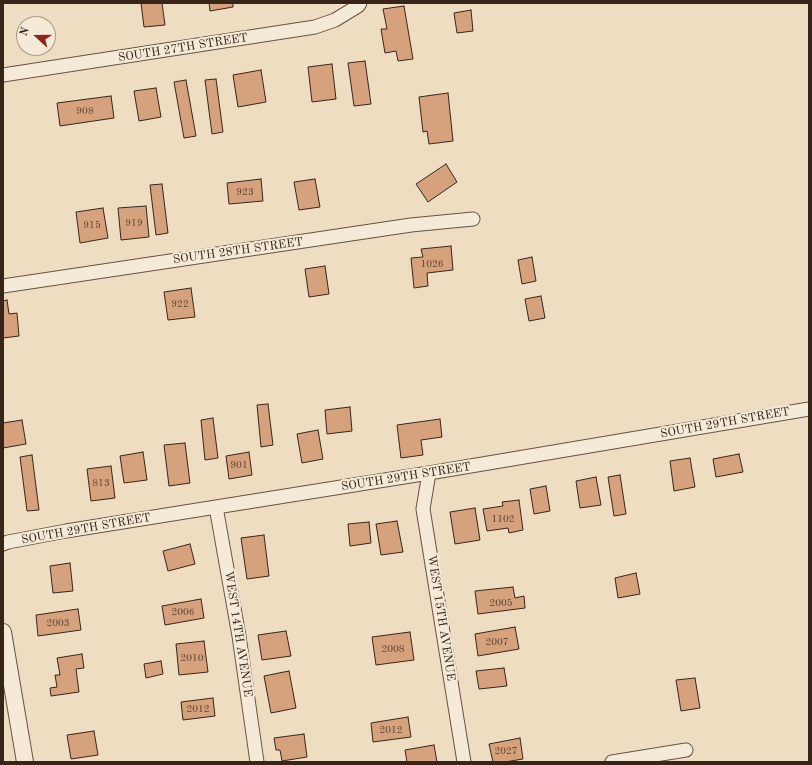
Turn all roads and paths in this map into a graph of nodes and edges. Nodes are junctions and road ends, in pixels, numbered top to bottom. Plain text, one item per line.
1 (359, 4) edge
2 (3, 76) edge
3 (473, 219) dead end
4 (3, 286) edge
5 (809, 409) edge
6 (429, 473) junction
7 (216, 507) junction
8 (3, 544) edge
9 (3, 632) edge
10 (686, 750) dead end
11 (24, 762) edge
12 (257, 762) edge
13 (464, 762) edge
14 (612, 762) edge

1 - 2 street, SOUTH 27TH STREET
3 - 4 street, SOUTH 28TH STREET
5 - 6 street, SOUTH 29TH STREET
6 - 7 street, SOUTH 29TH STREET
6 - 13 street, WEST 15TH AVENUE
7 - 8 street, SOUTH 29TH STREET
7 - 12 street, WEST 14TH AVENUE
9 - 11 street
10 - 14 street

